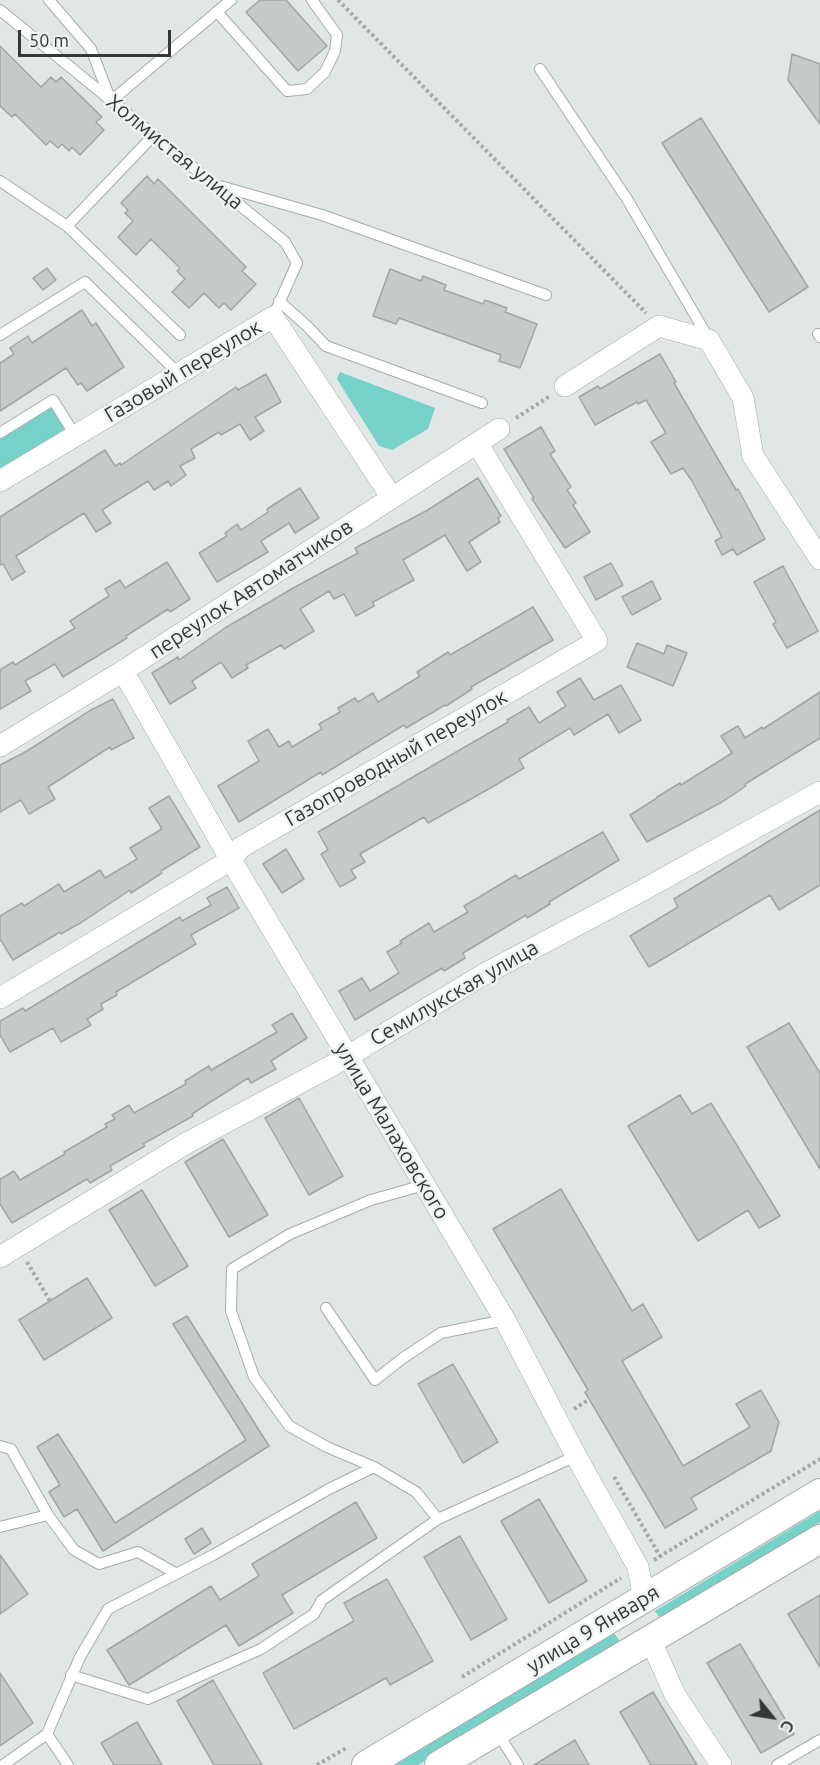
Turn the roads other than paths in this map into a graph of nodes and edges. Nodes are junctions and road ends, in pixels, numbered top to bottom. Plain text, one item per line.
1 (49, 0) edge
2 (231, 0) edge
3 (312, 0) edge
4 (0, 10) edge
5 (218, 13) junction
6 (540, 69) dead end
7 (111, 101) junction
8 (154, 135) junction
9 (0, 181) edge
10 (216, 184) junction
11 (67, 226) junction
12 (546, 295) dead end
13 (276, 309) junction
14 (0, 335) edge
15 (180, 335) dead end
16 (709, 340) junction
17 (178, 373) junction
18 (566, 386) road end
19 (482, 403) dead end
20 (500, 429) road end
21 (0, 433) edge
22 (75, 435) junction
23 (477, 443) junction
24 (0, 481) edge
25 (392, 498) junction
26 (820, 559) edge
27 (123, 671) junction
28 (0, 746) edge
29 (820, 792) edge
30 (231, 860) junction
31 (0, 998) edge
32 (347, 1055) junction
33 (424, 1185) junction
34 (0, 1257) edge
35 (326, 1308) dead end
36 (505, 1320) junction
37 (0, 1446) edge
38 (576, 1456) junction
39 (374, 1467) junction
40 (820, 1493) edge
41 (48, 1515) junction
42 (438, 1519) junction
43 (0, 1527) edge
44 (820, 1539) edge
45 (177, 1574) junction
46 (644, 1599) junction
47 (650, 1639) junction
48 (71, 1675) junction
49 (497, 1731) junction
50 (47, 1734) junction
51 (820, 1740) edge
52 (361, 1754) edge
53 (3, 1765) edge
54 (68, 1765) edge
55 (439, 1765) edge
56 (518, 1765) edge
57 (721, 1765) edge
58 (777, 1765) edge

1 - 7 lane
2 - 5 lane
3 - 5 lane
4 - 7 lane, Холмистая улица
5 - 7 lane
6 - 16 lane
7 - 8 lane, Холмистая улица
8 - 10 lane, Холмистая улица
8 - 11 lane
9 - 11 lane
10 - 12 lane
10 - 13 lane, Холмистая улица
11 - 15 lane
13 - 17 street, Газовый переулок
13 - 19 lane
13 - 25 street, Газовый переулок
14 - 17 lane
16 - 18 street
16 - 26 street
17 - 22 street, Газовый переулок
20 - 23 street, переулок Автоматчиков
21 - 22 lane
22 - 24 street, Газовый переулок
23 - 25 street, переулок Автоматчиков
23 - 30 street, Газопроводный переулок
25 - 27 street, переулок Автоматчиков
27 - 28 street, переулок Автоматчиков
27 - 30 street, улица Малаховского
29 - 32 street, Семилукская улица
30 - 31 street, Газопроводный переулок
30 - 32 street, улица Малаховского
32 - 33 street, улица Малаховского
32 - 34 street, Семилукская улица
33 - 36 street, улица Малаховского
33 - 39 lane
35 - 36 lane
36 - 38 street, улица Малаховского
37 - 41 lane
38 - 42 lane
38 - 46 street, улица Малаховского
39 - 42 lane
39 - 45 lane
40 - 46 main road, улица 9 Января
41 - 43 lane
41 - 45 lane
42 - 48 lane
44 - 47 main road, улица 9 Января
45 - 48 lane
46 - 52 main road, улица 9 Января
47 - 49 main road, улица 9 Января
47 - 57 street
48 - 50 lane
49 - 55 main road, улица 9 Января
49 - 56 lane
50 - 53 lane
50 - 54 lane
51 - 58 lane

